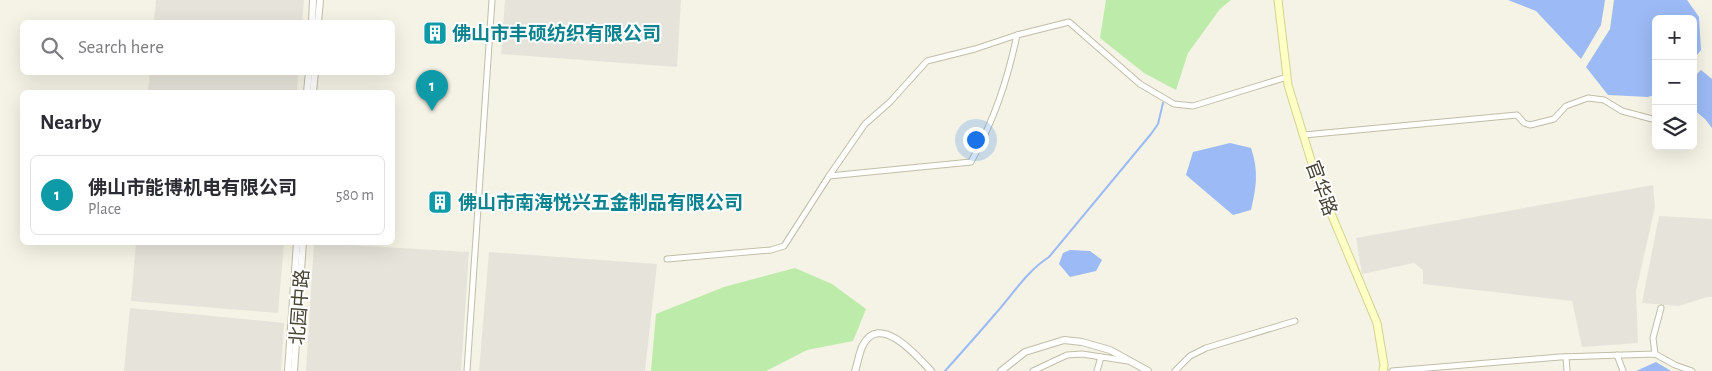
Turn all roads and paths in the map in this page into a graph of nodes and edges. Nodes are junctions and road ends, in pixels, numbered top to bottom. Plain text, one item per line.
1 (314, 0) edge
2 (320, 0) edge
3 (492, 0) edge
4 (1278, 0) edge
5 (312, 20) edge
6 (318, 20) edge
7 (1017, 35) junction
8 (309, 75) edge
9 (315, 75) edge
10 (1288, 78) junction
11 (307, 90) edge
12 (313, 90) edge
13 (1652, 119) edge
14 (1304, 135) junction
15 (829, 176) junction
16 (297, 245) edge
17 (303, 245) edge
18 (667, 259) dead end
19 (1661, 308) dead end
20 (1295, 321) dead end
21 (1655, 354) junction
22 (1617, 355) junction
23 (1100, 357) junction
24 (1566, 357) junction
25 (1131, 362) junction
26 (288, 371) edge
27 (294, 371) edge
28 (467, 371) edge
29 (855, 371) edge
30 (932, 371) edge
31 (1001, 371) edge
32 (1033, 371) edge
33 (1097, 371) edge
34 (1148, 371) edge
35 (1175, 371) edge
36 (1383, 371) edge
37 (1392, 371) edge
38 (1567, 371) edge
39 (1623, 371) edge
40 (1692, 371) edge

1 - 5 street
2 - 6 street
3 - 28 street
4 - 10 main road, 官华路
7 - 10 street
7 - 15 street
7 - 15 street
8 - 11 street
9 - 12 street
10 - 14 main road, 官华路
13 - 14 street
14 - 36 main road, 官华路
15 - 18 street
16 - 26 street, 北园中路
17 - 27 street, 北园中路
19 - 21 street
20 - 35 street
21 - 22 street
21 - 40 street
22 - 24 street
22 - 39 street
23 - 25 street
23 - 32 street
23 - 33 street
24 - 37 street
24 - 38 street
25 - 31 street
25 - 34 street
29 - 30 street

